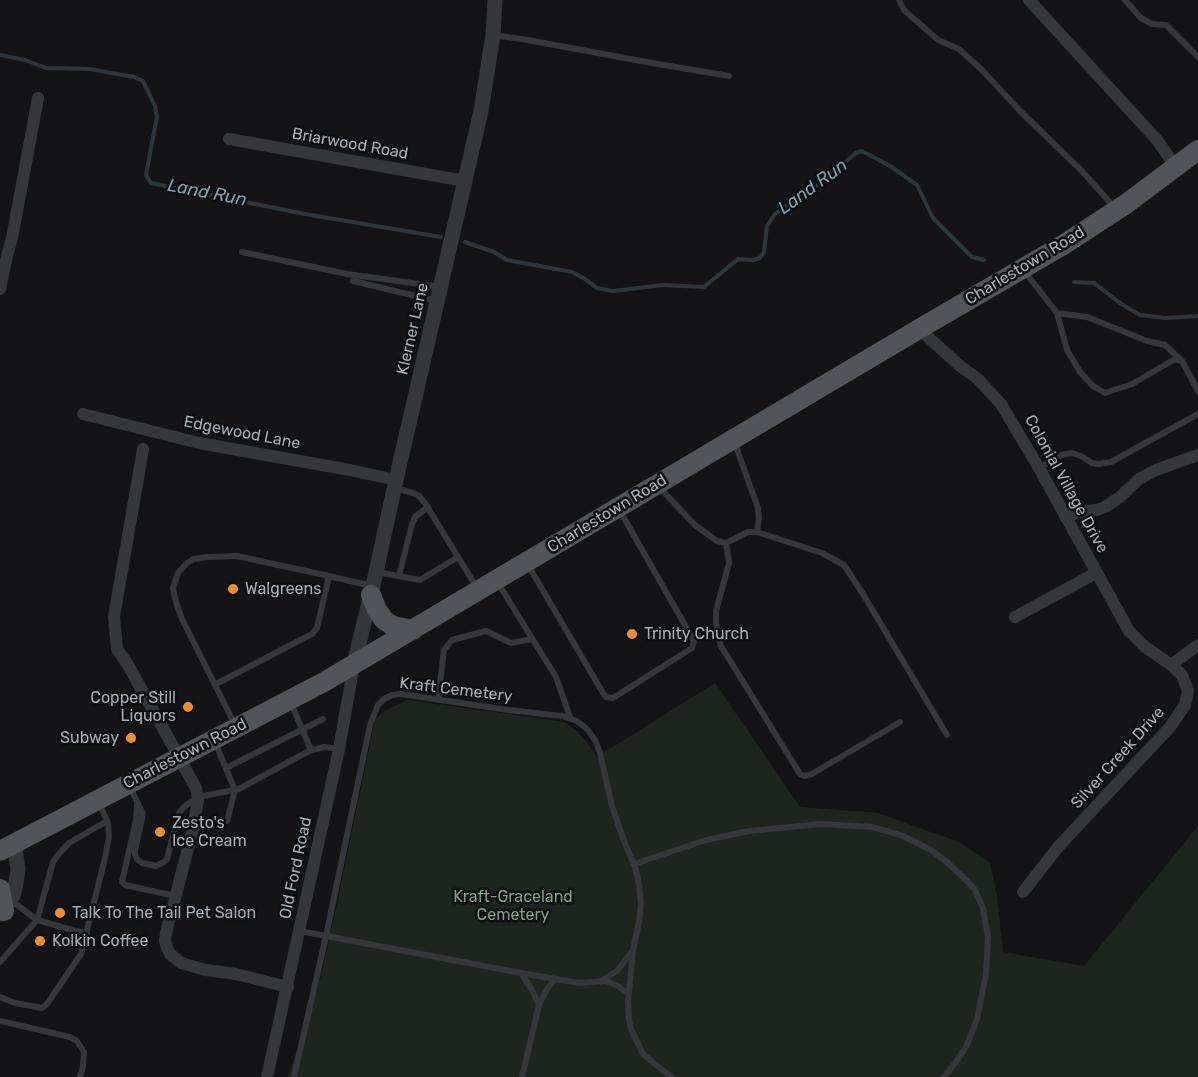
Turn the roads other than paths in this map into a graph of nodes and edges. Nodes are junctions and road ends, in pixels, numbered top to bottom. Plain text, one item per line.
1 (495, 0) edge
2 (898, 0) edge
3 (1029, 0) edge
4 (1125, 0) edge
5 (493, 35) junction
6 (1198, 57) edge
7 (729, 76) dead end
8 (38, 98) dead end
9 (229, 139) dead end
10 (1198, 150) edge
11 (1176, 166) junction
12 (465, 181) junction
13 (1116, 210) junction
14 (242, 252) dead end
15 (1023, 269) junction
16 (353, 281) dead end
17 (0, 289) edge
18 (440, 294) junction
19 (1057, 314) junction
20 (919, 328) junction
21 (1182, 361) junction
22 (1198, 391) edge
23 (83, 414) dead end
24 (1198, 414) edge
25 (734, 439) junction
26 (143, 449) dead end
27 (1198, 455) edge
28 (1039, 468) junction
29 (395, 484) junction
30 (656, 485) junction
31 (428, 507) junction
32 (618, 507) junction
33 (1066, 518) junction
34 (757, 532) junction
35 (726, 543) junction
36 (458, 557) junction
37 (526, 562) junction
38 (1096, 573) junction
39 (329, 576) junction
40 (399, 576) junction
41 (496, 580) junction
42 (374, 584) junction
43 (479, 591) junction
44 (1015, 616) dead end
45 (413, 630) junction
46 (532, 639) junction
47 (1198, 645) edge
48 (354, 664) junction
49 (1171, 665) junction
50 (216, 684) junction
51 (289, 700) junction
52 (438, 700) junction
53 (570, 717) junction
54 (323, 719) dead end
55 (900, 722) dead end
56 (237, 727) junction
57 (302, 728) junction
58 (946, 735) dead end
59 (214, 739) junction
60 (339, 749) junction
61 (311, 750) junction
62 (178, 758) junction
63 (226, 768) junction
64 (128, 783) junction
65 (235, 790) junction
66 (198, 797) junction
67 (97, 799) junction
68 (138, 801) junction
69 (107, 821) junction
70 (226, 821) dead end
71 (7, 847) edge
72 (634, 864) junction
73 (1023, 892) dead end
74 (176, 896) junction
75 (4, 904) edge
76 (37, 920) junction
77 (300, 931) junction
78 (87, 934) junction
79 (326, 936) junction
80 (633, 950) junction
81 (0, 962) edge
82 (521, 973) junction
83 (555, 979) junction
84 (602, 980) junction
85 (288, 987) junction
86 (628, 994) junction
87 (0, 997) edge
88 (539, 1005) junction
89 (0, 1021) edge
90 (80, 1077) edge
91 (267, 1077) edge
92 (294, 1077) edge
93 (522, 1077) edge
94 (671, 1077) edge
95 (944, 1077) edge

1 - 5 street, Klerner Lane
2 - 13 lane
3 - 11 street
4 - 6 lane
5 - 7 lane
5 - 12 street, Klerner Lane
8 - 17 street
9 - 12 street, Briarwood Road
10 - 11 main road, Charlestown Road
11 - 13 main road, Charlestown Road
12 - 18 street, Klerner Lane
13 - 15 main road, Charlestown Road
14 - 18 lane
15 - 19 lane
15 - 20 main road, Charlestown Road
16 - 18 lane
18 - 29 street, Klerner Lane
19 - 21 lane
19 - 21 lane
20 - 25 main road, Charlestown Road
20 - 28 street, Colonial Village Drive
21 - 22 lane
23 - 29 street, Edgewood Lane
24 - 28 lane
25 - 30 main road, Charlestown Road
25 - 34 lane
26 - 62 street
27 - 33 street
28 - 33 street, Colonial Village Drive
29 - 31 lane
29 - 42 street, Klerner Lane
30 - 32 main road, Charlestown Road
30 - 35 lane
31 - 36 lane
31 - 40 lane
32 - 37 main road, Charlestown Road
32 - 37 lane
33 - 38 street, Colonial Village Drive
34 - 35 lane
34 - 58 lane
35 - 55 lane
36 - 40 lane
36 - 43 lane
37 - 41 main road, Charlestown Road
38 - 44 street
38 - 49 street, Colonial Village Drive
39 - 42 lane
39 - 50 lane
39 - 50 lane
40 - 42 lane
41 - 43 main road, Charlestown Road
41 - 46 lane
42 - 45 main road
42 - 48 street, Klerner Lane
43 - 45 main road, Charlestown Road
45 - 48 main road, Charlestown Road
46 - 52 lane
46 - 53 lane
47 - 49 street
48 - 51 main road, Charlestown Road
48 - 60 street, Old Ford Road
49 - 73 street, Silver Creek Drive
50 - 56 lane
51 - 56 main road, Charlestown Road
51 - 57 lane
52 - 53 lane, Kraft Cemetery
52 - 79 lane, Kraft Cemetery
53 - 72 lane
54 - 57 lane
56 - 59 main road, Charlestown Road
57 - 61 lane
57 - 63 lane
59 - 62 main road, Charlestown Road
59 - 63 lane
60 - 61 lane
60 - 77 street, Old Ford Road
61 - 65 lane
62 - 64 main road, Charlestown Road
62 - 66 street
63 - 65 lane
64 - 67 main road, Charlestown Road
64 - 68 lane
65 - 66 lane
65 - 70 lane
66 - 68 lane
66 - 74 street
67 - 69 lane
67 - 71 main road, Charlestown Road
68 - 74 lane
69 - 76 lane
69 - 78 lane
71 - 75 street
72 - 80 lane
72 - 95 lane
74 - 85 street
75 - 76 lane
76 - 78 lane
76 - 81 lane
77 - 79 lane
77 - 85 street, Old Ford Road
78 - 87 lane
79 - 82 lane
79 - 92 lane, Kraft Cemetery
80 - 84 lane
80 - 86 lane
82 - 83 lane
82 - 88 lane
83 - 84 lane
83 - 88 lane
84 - 86 lane
85 - 91 street, Old Ford Road
86 - 94 lane
88 - 93 lane
89 - 90 lane

